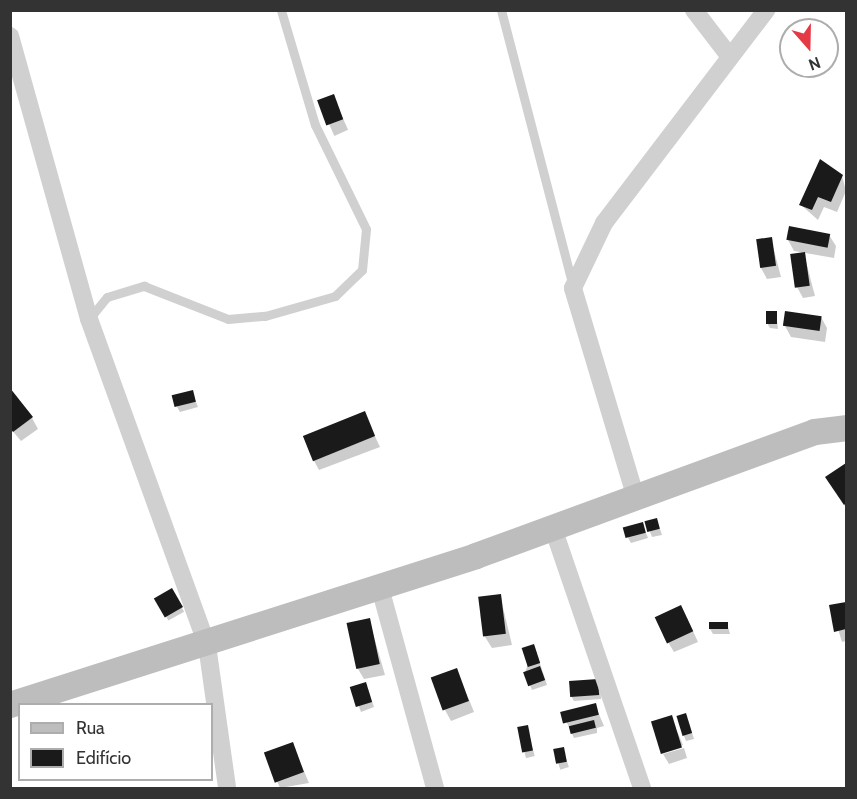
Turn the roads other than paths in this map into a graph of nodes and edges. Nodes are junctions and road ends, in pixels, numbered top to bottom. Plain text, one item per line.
1 (281, 10) edge
2 (501, 10) edge
3 (694, 10) edge
4 (766, 10) edge
5 (10, 36) edge
6 (730, 57) junction
7 (573, 288) junction
8 (89, 319) junction
9 (846, 428) edge
10 (635, 495) junction
11 (553, 528) junction
12 (380, 588) junction
13 (207, 645) junction
14 (10, 705) edge
15 (227, 789) edge
16 (435, 789) edge
17 (642, 789) edge

1 - 8 lane
2 - 7 lane
3 - 6 street
4 - 6 street
5 - 8 street
6 - 7 street
7 - 10 street
8 - 13 street
9 - 10 street
10 - 11 street
11 - 12 street
11 - 17 street
12 - 13 street
12 - 16 street
13 - 14 street
13 - 15 street

